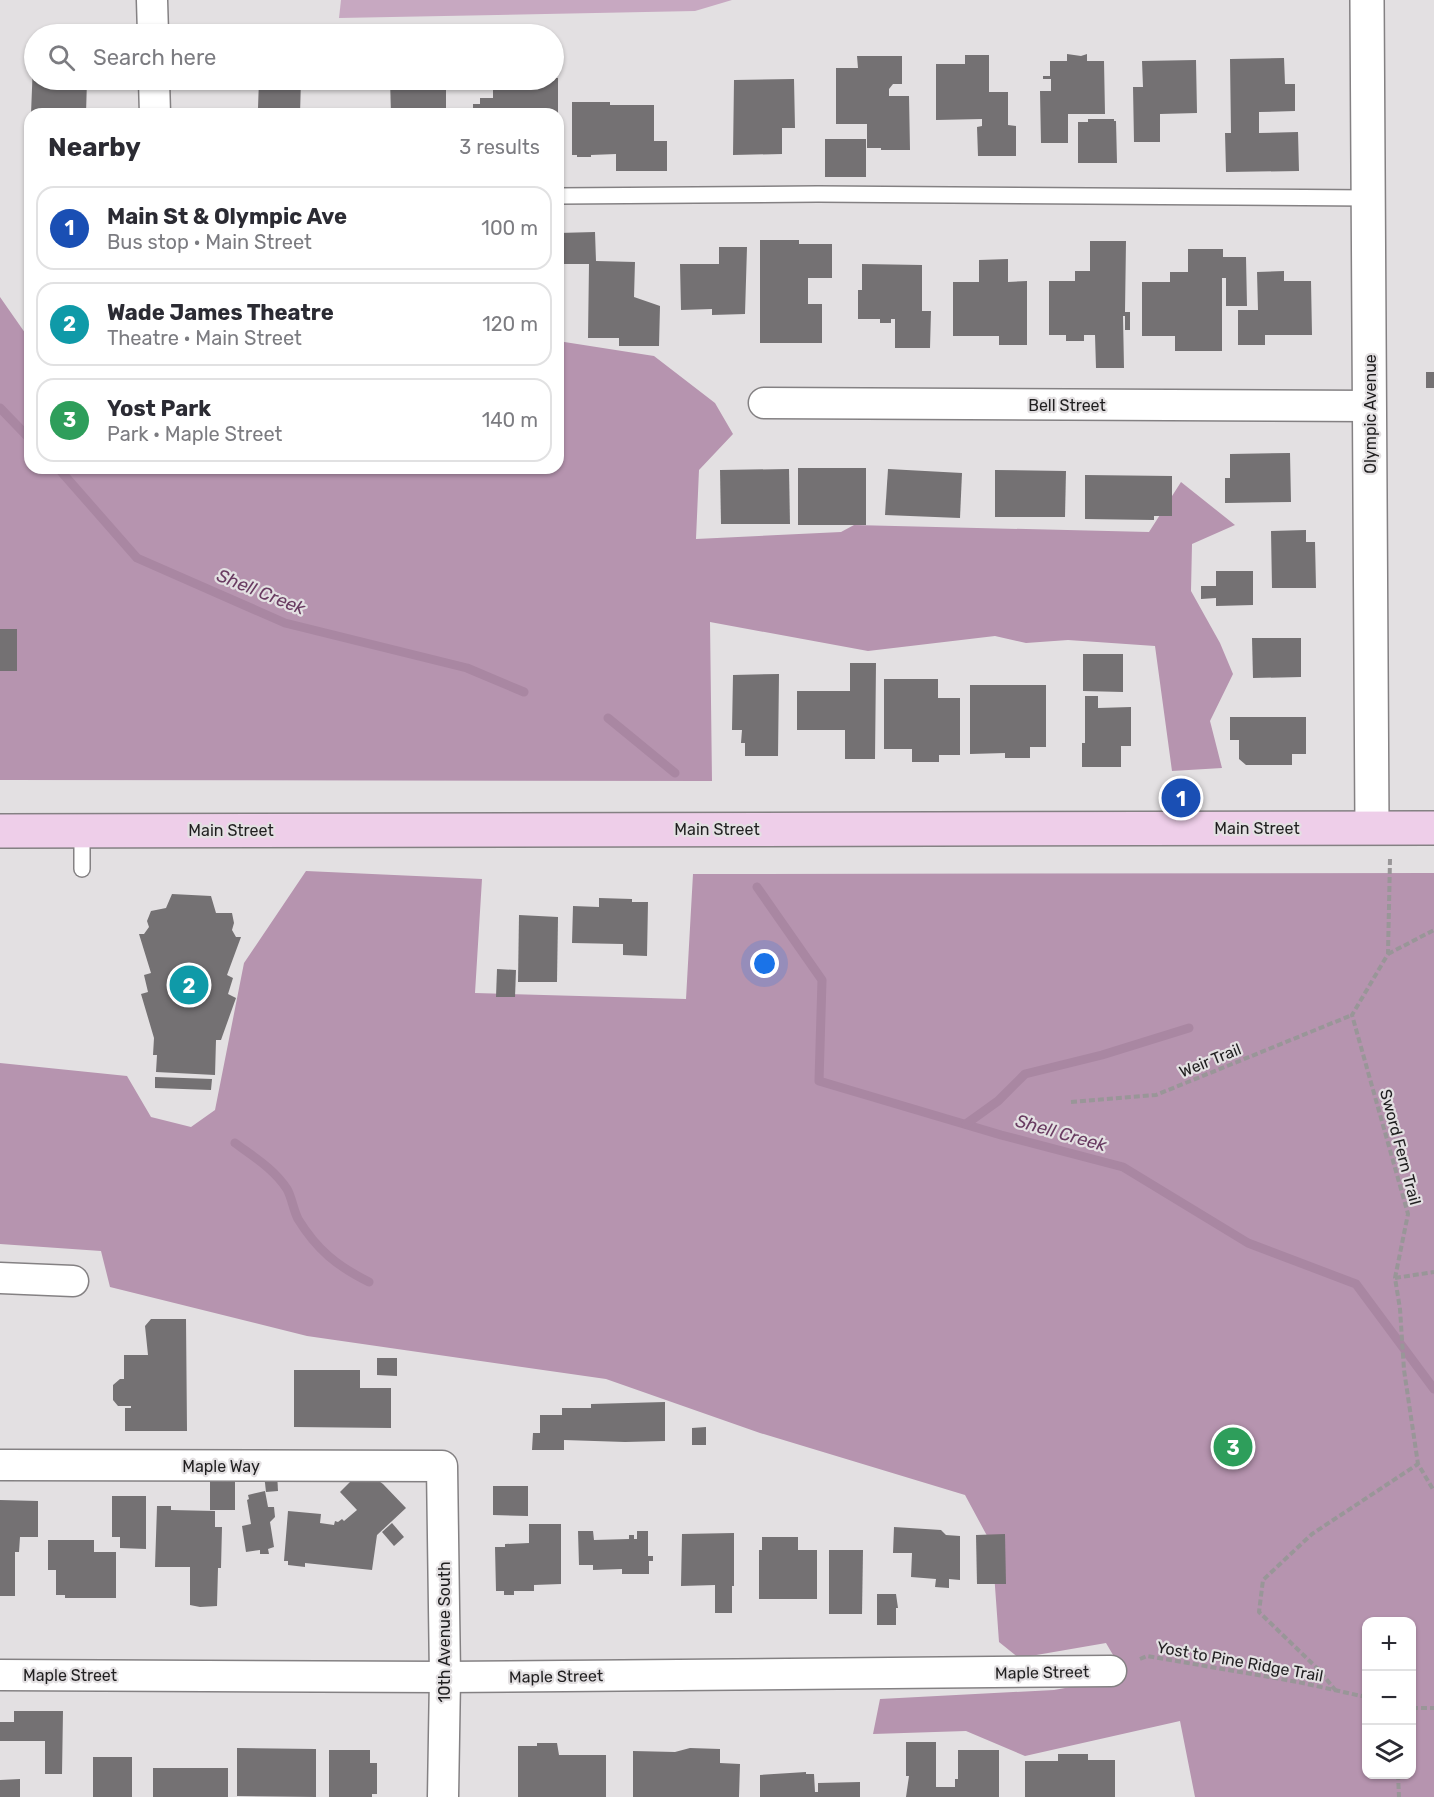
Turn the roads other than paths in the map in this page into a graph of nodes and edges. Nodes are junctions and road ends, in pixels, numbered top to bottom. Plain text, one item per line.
1 (152, 0) edge
2 (1367, 0) edge
3 (153, 24) edge
4 (154, 90) edge
5 (155, 108) edge
6 (564, 196) edge
7 (1369, 198) junction
8 (764, 403) dead end
9 (1370, 406) junction
10 (1434, 828) edge
11 (82, 830) junction
12 (0, 831) edge
13 (1381, 840) junction
14 (82, 868) dead end
15 (0, 1278) edge
16 (73, 1281) dead end
17 (0, 1465) edge
18 (442, 1466) joint
19 (1111, 1671) road end
20 (0, 1675) edge
21 (445, 1677) junction
22 (443, 1797) edge

1 - 3 street
2 - 7 street, Olympic Avenue
4 - 5 street
6 - 7 lane
7 - 9 street, Olympic Avenue
8 - 9 street, Bell Street
9 - 13 street, Olympic Avenue
10 - 13 main road, Main Street
11 - 12 main road, Main Street
11 - 13 main road, Main Street
11 - 14 lane
15 - 16 street
17 - 18 street, Maple Way
18 - 21 street, 10th Avenue South
19 - 21 street, Maple Street
20 - 21 street, Maple Street
21 - 22 street, 10th Avenue South

